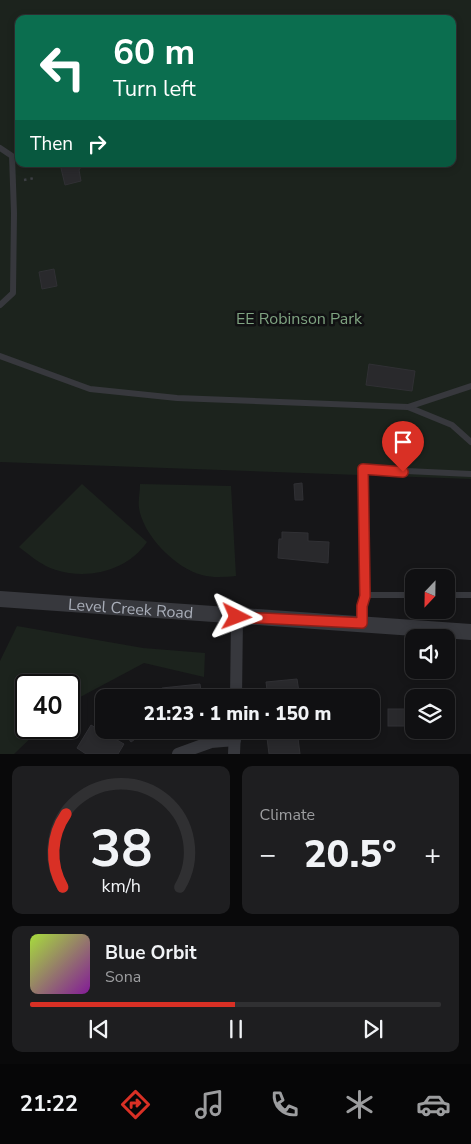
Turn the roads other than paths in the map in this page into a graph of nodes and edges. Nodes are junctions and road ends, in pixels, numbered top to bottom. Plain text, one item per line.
1 (0, 148) edge
2 (0, 305) edge
3 (0, 356) edge
4 (471, 386) edge
5 (408, 407) junction
6 (471, 442) edge
7 (471, 474) edge
8 (471, 594) edge
9 (405, 595) edge
10 (455, 595) edge
11 (365, 596) junction
12 (0, 599) edge
13 (237, 617) junction
14 (362, 623) junction
15 (471, 632) edge
16 (236, 689) edge
17 (221, 739) edge
18 (235, 739) edge
19 (178, 754) edge
20 (234, 754) edge

1 - 2 lane
3 - 5 lane
4 - 5 lane
5 - 6 lane
7 - 11 lane
8 - 10 lane
9 - 11 lane
11 - 14 lane
12 - 13 street, Level Creek Road
13 - 14 street, Level Creek Road
13 - 16 street
14 - 15 street, Level Creek Road
17 - 19 street
18 - 20 street

